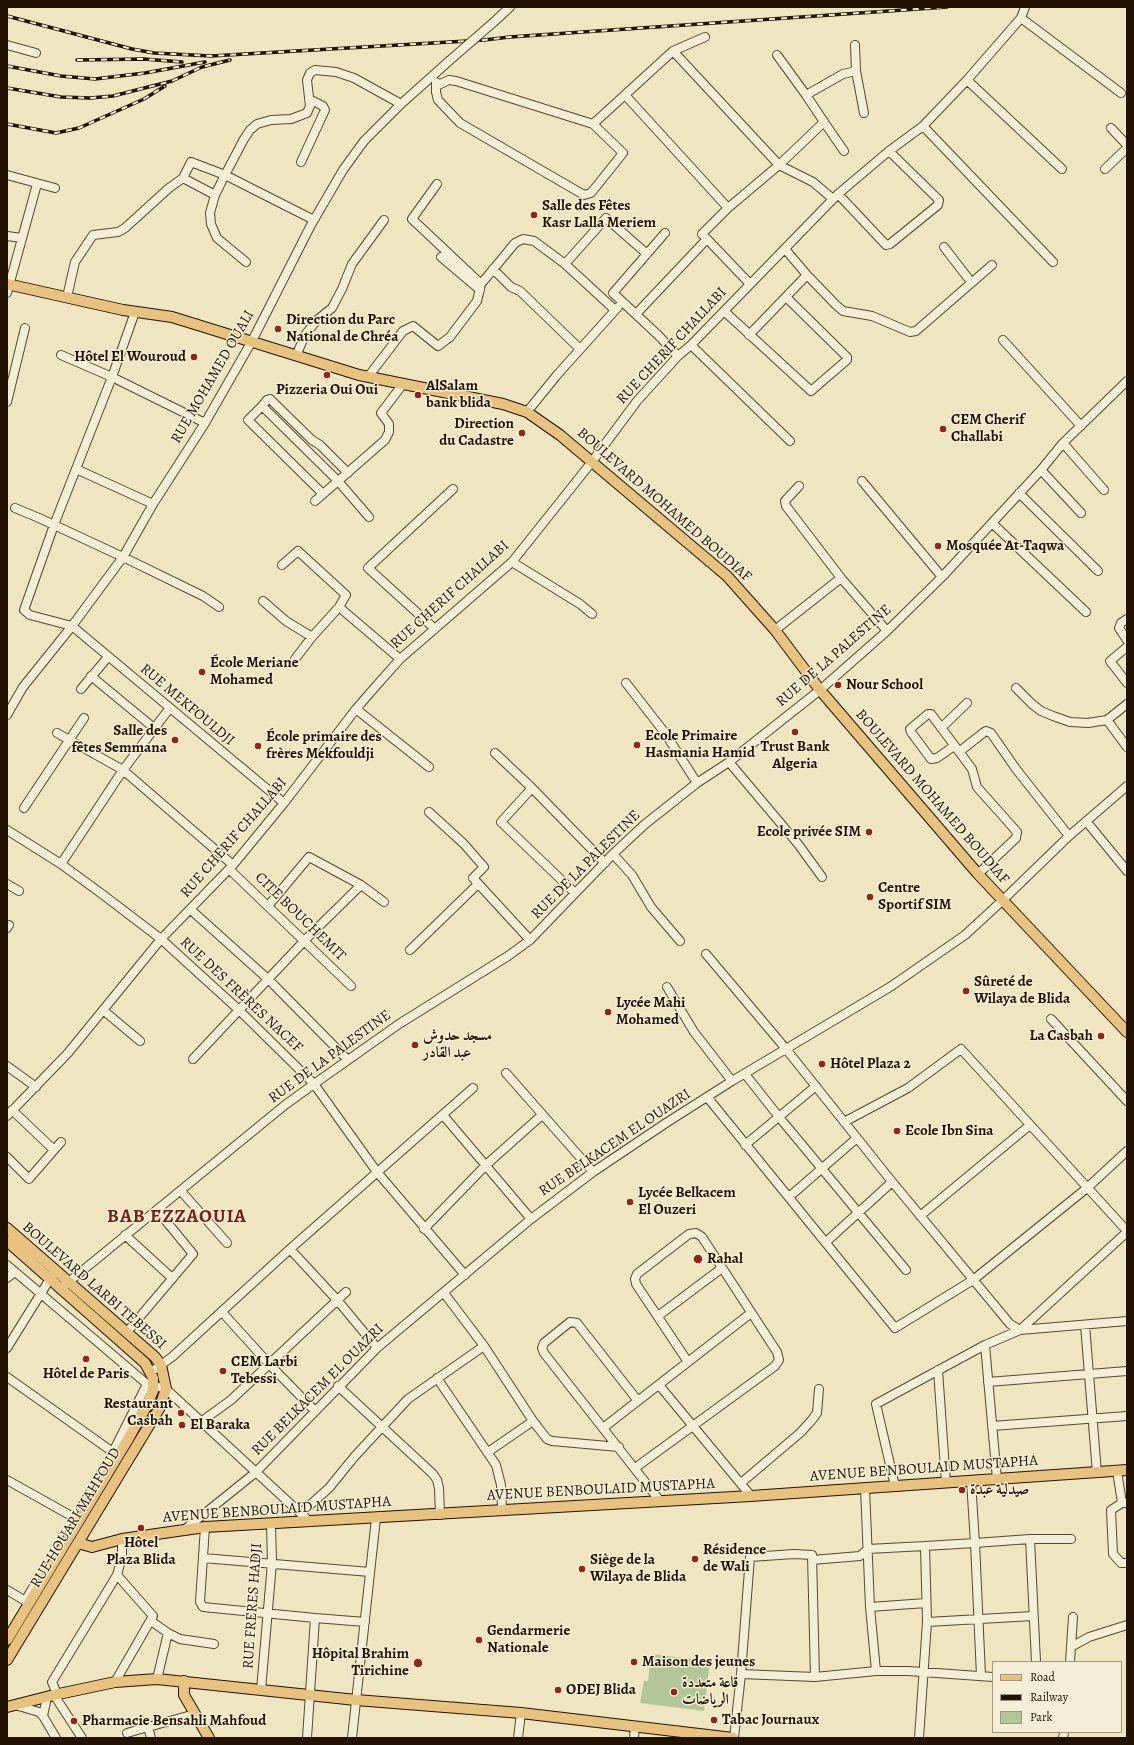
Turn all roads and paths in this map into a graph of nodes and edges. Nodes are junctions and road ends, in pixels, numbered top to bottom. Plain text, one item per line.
1 (510, 7) edge
2 (1025, 7) edge
3 (1021, 18) junction
4 (705, 37) dead end
5 (7, 45) edge
6 (854, 45) dead end
7 (673, 51) junction
8 (36, 53) dead end
9 (778, 55) dead end
10 (856, 71) junction
11 (435, 74) junction
12 (967, 80) junction
13 (436, 86) junction
14 (1121, 94) dead end
15 (625, 95) junction
16 (806, 95) junction
17 (309, 99) junction
18 (401, 104) junction
19 (864, 113) dead end
20 (824, 122) junction
21 (593, 124) junction
22 (923, 126) junction
23 (1112, 128) dead end
24 (1127, 145) edge
25 (1127, 148) edge
26 (889, 150) junction
27 (844, 152) dead end
28 (301, 162) dead end
29 (779, 165) junction
30 (1062, 169) dead end
31 (1105, 169) dead end
32 (225, 175) junction
33 (7, 176) edge
34 (183, 178) junction
35 (37, 184) junction
36 (437, 184) dead end
37 (55, 188) dead end
38 (215, 195) junction
39 (836, 196) junction
40 (728, 208) junction
41 (314, 220) junction
42 (384, 220) dead end
43 (665, 233) dead end
44 (7, 236) edge
45 (22, 238) junction
46 (708, 239) junction
47 (944, 247) dead end
48 (785, 249) junction
49 (647, 254) junction
50 (441, 257) dead end
51 (246, 262) dead end
52 (1053, 262) dead end
53 (566, 264) junction
54 (992, 265) dead end
55 (493, 269) junction
56 (807, 275) junction
57 (971, 282) junction
58 (750, 284) junction
59 (8, 287) edge
60 (481, 287) junction
61 (67, 297) junction
62 (786, 297) junction
63 (622, 302) junction
64 (615, 310) junction
65 (724, 311) junction
66 (135, 312) junction
67 (636, 314) junction
68 (25, 328) dead end
69 (749, 335) junction
70 (1003, 340) dead end
71 (252, 341) junction
72 (691, 345) junction
73 (580, 348) junction
74 (60, 355) dead end
75 (296, 356) junction
76 (678, 356) junction
77 (368, 377) junction
78 (112, 378) junction
79 (1127, 381) edge
80 (403, 384) junction
81 (7, 402) edge
82 (262, 406) junction
83 (527, 412) junction
84 (205, 423) junction
85 (1081, 426) junction
86 (790, 440) dead end
87 (1063, 443) junction
88 (591, 463) junction
89 (76, 469) junction
90 (1041, 470) junction
91 (348, 473) junction
92 (338, 481) junction
93 (862, 481) dead end
94 (799, 486) dead end
95 (453, 489) dead end
96 (1104, 490) dead end
97 (1019, 493) junction
98 (323, 494) junction
99 (315, 501) dead end
100 (153, 504) junction
101 (15, 508) dead end
102 (1081, 513) dead end
103 (369, 517) dead end
104 (992, 523) junction
105 (54, 525) junction
106 (123, 557) junction
107 (512, 562) junction
108 (282, 565) dead end
109 (1098, 571) dead end
110 (942, 577) junction
111 (841, 578) junction
112 (263, 601) dead end
113 (219, 607) dead end
114 (339, 607) junction
115 (1086, 612) dead end
116 (592, 614) dead end
117 (1127, 619) edge
118 (72, 626) junction
119 (436, 629) junction
120 (775, 630) junction
121 (887, 630) junction
122 (312, 637) junction
123 (1127, 640) edge
124 (1127, 647) edge
125 (108, 657) junction
126 (295, 659) dead end
127 (400, 659) junction
128 (91, 676) junction
129 (1126, 678) edge
130 (626, 683) dead end
131 (1016, 688) dead end
132 (81, 689) dead end
133 (820, 690) junction
134 (967, 703) dead end
135 (1127, 704) edge
136 (169, 708) junction
137 (356, 708) junction
138 (7, 715) edge
139 (84, 718) dead end
140 (1107, 720) junction
141 (154, 728) junction
142 (941, 728) junction
143 (57, 733) dead end
144 (70, 741) junction
145 (1127, 746) edge
146 (957, 749) junction
147 (495, 752) dead end
148 (729, 762) junction
149 (429, 767) dead end
150 (123, 770) junction
151 (697, 783) junction
152 (1127, 786) edge
153 (532, 788) junction
154 (284, 803) junction
155 (24, 808) dead end
156 (429, 812) dead end
157 (1086, 821) junction
158 (7, 830) edge
159 (1070, 836) junction
160 (612, 854) junction
161 (605, 863) junction
162 (61, 864) junction
163 (231, 867) junction
164 (1127, 871) edge
165 (978, 874) junction
166 (822, 877) dead end
167 (7, 884) edge
168 (478, 884) junction
169 (361, 886) junction
170 (19, 891) dead end
171 (575, 893) junction
172 (1003, 900) junction
173 (384, 902) dead end
174 (268, 906) junction
175 (191, 910) junction
176 (161, 939) junction
177 (305, 940) junction
178 (530, 940) junction
179 (680, 941) dead end
180 (410, 950) dead end
181 (706, 954) dead end
182 (269, 980) junction
183 (351, 986) dead end
184 (667, 987) dead end
185 (103, 1010) junction
186 (239, 1010) junction
187 (1051, 1019) dead end
188 (1127, 1032) edge
189 (140, 1041) dead end
190 (786, 1049) junction
191 (193, 1060) dead end
192 (347, 1060) junction
193 (7, 1066) edge
194 (506, 1073) dead end
195 (745, 1074) junction
196 (732, 1081) junction
197 (314, 1084) junction
198 (816, 1086) junction
199 (36, 1088) junction
200 (473, 1088) dead end
201 (708, 1098) junction
202 (1127, 1101) edge
203 (10, 1110) edge
204 (443, 1115) junction
205 (542, 1115) junction
206 (779, 1117) junction
207 (844, 1122) junction
208 (1030, 1125) junction
209 (857, 1138) junction
210 (61, 1142) dead end
211 (745, 1145) junction
212 (54, 1150) junction
213 (1127, 1151) edge
214 (7, 1158) edge
215 (486, 1165) junction
216 (821, 1169) junction
217 (377, 1172) junction
218 (592, 1172) junction
219 (892, 1182) junction
220 (1086, 1188) junction
221 (181, 1190) junction
222 (789, 1197) junction
223 (157, 1210) junction
224 (859, 1212) junction
225 (920, 1216) junction
226 (531, 1218) junction
227 (7, 1228) edge
228 (424, 1229) junction
229 (1127, 1231) edge
230 (125, 1235) junction
231 (7, 1242) edge
232 (826, 1242) junction
233 (227, 1244) dead end
234 (290, 1249) junction
235 (7, 1265) edge
236 (722, 1268) junction
237 (906, 1270) dead end
238 (15, 1272) junction
239 (52, 1276) junction
240 (465, 1276) junction
241 (7, 1278) edge
242 (172, 1278) junction
243 (973, 1280) junction
244 (64, 1285) junction
245 (346, 1292) dead end
246 (41, 1293) junction
247 (444, 1293) junction
248 (338, 1301) junction
249 (222, 1312) junction
250 (751, 1313) junction
251 (658, 1316) junction
252 (1127, 1321) edge
253 (1085, 1325) junction
254 (1020, 1330) junction
255 (127, 1332) junction
256 (985, 1345) junction
257 (484, 1346) junction
258 (7, 1348) edge
259 (378, 1348) junction
260 (688, 1362) junction
261 (161, 1365) junction
262 (270, 1365) junction
263 (938, 1370) junction
264 (1127, 1371) edge
265 (151, 1372) junction
266 (1089, 1374) junction
267 (7, 1377) edge
268 (437, 1378) junction
269 (988, 1382) junction
270 (150, 1385) junction
271 (660, 1385) junction
272 (338, 1386) junction
273 (166, 1389) junction
274 (820, 1389) dead end
275 (638, 1402) junction
276 (315, 1410) junction
277 (1127, 1416) edge
278 (1092, 1418) junction
279 (202, 1421) junction
280 (534, 1421) junction
281 (382, 1425) junction
282 (992, 1426) junction
283 (693, 1427) junction
284 (603, 1428) junction
285 (619, 1447) junction
286 (488, 1452) junction
287 (116, 1454) junction
288 (126, 1463) junction
289 (636, 1468) junction
290 (1122, 1471) edge
291 (255, 1473) junction
292 (1097, 1473) junction
293 (7, 1480) edge
294 (997, 1480) junction
295 (971, 1481) junction
296 (741, 1483) junction
297 (946, 1483) junction
298 (895, 1486) junction
299 (865, 1488) junction
300 (751, 1496) junction
301 (660, 1500) junction
302 (1124, 1503) edge
303 (502, 1510) junction
304 (301, 1514) junction
305 (440, 1515) junction
306 (76, 1518) junction
307 (376, 1518) junction
308 (310, 1522) junction
309 (271, 1524) junction
310 (204, 1527) junction
311 (184, 1530) junction
312 (122, 1539) junction
313 (1030, 1539) junction
314 (1071, 1539) dead end
315 (70, 1540) junction
316 (975, 1543) junction
317 (926, 1546) junction
318 (868, 1549) junction
319 (203, 1558) junction
320 (812, 1560) junction
321 (272, 1563) junction
322 (1127, 1563) edge
323 (370, 1572) junction
324 (117, 1575) junction
325 (7, 1590) edge
326 (27, 1602) junction
327 (926, 1603) junction
328 (870, 1607) junction
329 (268, 1613) junction
330 (1033, 1616) junction
331 (1073, 1617) dead end
332 (315, 1618) junction
333 (978, 1619) junction
334 (151, 1621) junction
335 (365, 1622) junction
336 (927, 1622) junction
337 (1127, 1625) edge
338 (168, 1633) junction
339 (7, 1640) edge
340 (214, 1644) dead end
341 (1070, 1647) junction
342 (7, 1660) edge
343 (1036, 1661) edge
344 (1070, 1661) edge
345 (876, 1671) junction
346 (924, 1671) junction
347 (741, 1674) junction
348 (980, 1676) junction
349 (815, 1677) junction
350 (992, 1678) edge
351 (157, 1679) junction
352 (184, 1681) junction
353 (115, 1682) junction
354 (261, 1690) junction
355 (310, 1694) junction
356 (53, 1695) junction
357 (356, 1700) junction
358 (10, 1704) edge
359 (521, 1713) junction
360 (195, 1714) junction
361 (43, 1716) junction
362 (635, 1726) junction
363 (148, 1728) junction
364 (127, 1734) dead end
365 (685, 1735) edge
366 (56, 1738) edge
367 (82, 1738) edge
368 (151, 1738) edge
369 (209, 1738) edge
370 (307, 1738) edge
371 (352, 1738) edge
372 (518, 1738) edge
373 (634, 1738) edge
374 (734, 1738) edge
375 (919, 1738) edge

1 - 11 street, RUE MOHAMED OUALI, bridge
2 - 3 street, RUE CHERIF CHALLABI
3 - 12 street, RUE CHERIF CHALLABI
3 - 14 street
4 - 7 street
5 - 8 street
6 - 10 street
7 - 15 street
7 - 29 street
9 - 16 street
10 - 16 street
10 - 19 street
11 - 13 street
11 - 18 street, RUE MOHAMED OUALI
12 - 22 street, RUE CHERIF CHALLABI
12 - 30 street
13 - 21 street
13 - 21 street
15 - 21 street
15 - 40 street
16 - 20 street
17 - 18 street
17 - 28 street
17 - 32 street
18 - 41 street, RUE MOHAMED OUALI
20 - 27 street
20 - 29 street
22 - 26 street, RUE CHERIF CHALLABI
22 - 52 street
23 - 24 street
25 - 31 street
26 - 39 street, RUE CHERIF CHALLABI
26 - 39 street
29 - 39 street
29 - 40 street
32 - 34 street
32 - 38 street
32 - 41 street
33 - 35 street
34 - 38 street
34 - 61 street
35 - 37 street
35 - 45 street
36 - 60 street
38 - 51 street
39 - 48 street, RUE CHERIF CHALLABI
40 - 46 street
41 - 71 street, RUE MOHAMED OUALI
42 - 75 street
43 - 49 street
44 - 45 street
45 - 59 street
46 - 58 street
46 - 67 street
47 - 57 street
48 - 56 street
48 - 58 street, RUE CHERIF CHALLABI
49 - 53 street
49 - 63 street
50 - 60 street
53 - 55 street
53 - 64 street
54 - 57 street
55 - 60 street
55 - 73 street
56 - 57 street
56 - 62 street
58 - 65 street, RUE CHERIF CHALLABI
59 - 61 main road, BOULEVARD MOHAMED BOUDIAF
60 - 77 street
61 - 66 main road, BOULEVARD MOHAMED BOUDIAF
62 - 69 street
62 - 69 street
63 - 64 street
63 - 67 street
64 - 73 street
65 - 69 street
65 - 72 street, RUE CHERIF CHALLABI
66 - 71 main road, BOULEVARD MOHAMED BOUDIAF
66 - 78 street
67 - 76 street
68 - 81 street
70 - 85 street
71 - 75 main road, BOULEVARD MOHAMED BOUDIAF
71 - 84 street, RUE MOHAMED OUALI
72 - 76 street, RUE CHERIF CHALLABI
72 - 86 street
73 - 83 street
74 - 78 street
75 - 77 main road, BOULEVARD MOHAMED BOUDIAF
76 - 88 street, RUE CHERIF CHALLABI
77 - 80 main road, BOULEVARD MOHAMED BOUDIAF
78 - 84 street
78 - 89 street
79 - 85 street, RUE DE LA PALESTINE
80 - 83 main road, BOULEVARD MOHAMED BOUDIAF
80 - 91 street
82 - 91 street
82 - 92 street
82 - 98 street
83 - 88 main road, BOULEVARD MOHAMED BOUDIAF
84 - 100 street, RUE MOHAMED OUALI
85 - 87 street, RUE DE LA PALESTINE
87 - 90 street, RUE DE LA PALESTINE
87 - 96 street
88 - 107 street, RUE CHERIF CHALLABI
88 - 120 main road, BOULEVARD MOHAMED BOUDIAF
89 - 100 street
89 - 105 street
90 - 97 street, RUE DE LA PALESTINE
90 - 102 street
91 - 92 street
92 - 98 street
92 - 103 street
93 - 110 street
94 - 111 street
95 - 119 street
97 - 104 street, RUE DE LA PALESTINE
97 - 109 street
98 - 99 street
100 - 106 street, RUE MOHAMED OUALI
101 - 105 street
104 - 110 street, RUE DE LA PALESTINE
104 - 115 street
105 - 106 street
105 - 118 street
106 - 113 street
106 - 118 street, RUE MOHAMED OUALI
107 - 116 street
107 - 119 street, RUE CHERIF CHALLABI
108 - 114 street
110 - 121 street, RUE DE LA PALESTINE
111 - 120 street
111 - 121 street
112 - 122 street
114 - 122 street
114 - 127 street
117 - 123 street
118 - 125 street, RUE MEKFOULDJI
118 - 138 street, RUE MOHAMED OUALI
119 - 127 street, RUE CHERIF CHALLABI
120 - 133 main road, BOULEVARD MOHAMED BOUDIAF
121 - 133 street, RUE DE LA PALESTINE
122 - 126 street
124 - 129 street
125 - 128 street
125 - 136 street, RUE MEKFOULDJI
127 - 137 street, RUE CHERIF CHALLABI
128 - 132 street
128 - 141 street
130 - 151 street
131 - 140 street
133 - 148 street, RUE DE LA PALESTINE
133 - 165 main road, BOULEVARD MOHAMED BOUDIAF
134 - 142 street
135 - 140 street
136 - 141 street
136 - 154 street, RUE MEKFOULDJI
137 - 149 street
137 - 154 street, RUE CHERIF CHALLABI
139 - 144 street
140 - 145 street
141 - 150 street
142 - 146 street
142 - 146 street
143 - 144 street, CITE BOUCHEMIT
144 - 150 street, CITE BOUCHEMIT
144 - 155 street
146 - 159 street
146 - 165 street
147 - 153 street
148 - 151 street, RUE DE LA PALESTINE
148 - 166 street
150 - 162 street
150 - 163 street, CITE BOUCHEMIT
151 - 160 street, RUE DE LA PALESTINE
152 - 157 street, RUE BELKACEM EL OUAZRI
153 - 161 street
153 - 171 street
154 - 163 street, RUE CHERIF CHALLABI
156 - 168 street
157 - 159 street, RUE BELKACEM EL OUAZRI
157 - 164 street
158 - 162 street, RUE DES FRÈRES NACEF
159 - 172 street, RUE BELKACEM EL OUAZRI
160 - 161 street, RUE DE LA PALESTINE
160 - 179 street
161 - 171 street, RUE DE LA PALESTINE
162 - 176 street, RUE DES FRÈRES NACEF
163 - 174 street, CITE BOUCHEMIT
163 - 175 street, RUE CHERIF CHALLABI
165 - 172 main road, BOULEVARD MOHAMED BOUDIAF
167 - 170 street
168 - 178 street
168 - 180 street
169 - 173 street
169 - 174 street
169 - 177 street
171 - 178 street, RUE DE LA PALESTINE
172 - 188 main road, BOULEVARD MOHAMED BOUDIAF
172 - 190 street, RUE BELKACEM EL OUAZRI
174 - 177 street, CITE BOUCHEMIT
175 - 176 street, RUE CHERIF CHALLABI
175 - 182 street
176 - 185 street, RUE CHERIF CHALLABI
176 - 186 street, RUE DES FRÈRES NACEF
177 - 182 street
177 - 183 street, CITE BOUCHEMIT
178 - 192 street, RUE DE LA PALESTINE
181 - 190 street
182 - 186 street
182 - 192 street
184 - 196 street
185 - 189 street
185 - 199 street, RUE CHERIF CHALLABI
186 - 191 street
186 - 197 street, RUE DES FRÈRES NACEF
187 - 202 street
190 - 195 street, RUE BELKACEM EL OUAZRI
190 - 198 street
192 - 197 street, RUE DE LA PALESTINE
193 - 199 street
194 - 205 street
195 - 196 street, RUE BELKACEM EL OUAZRI
195 - 206 street
196 - 201 street, RUE BELKACEM EL OUAZRI
197 - 217 street, RUE DES FRÈRES NACEF
197 - 221 street, RUE DE LA PALESTINE
198 - 206 street
198 - 207 street
199 - 203 street, RUE CHERIF CHALLABI
200 - 204 street
201 - 211 street
201 - 218 street, RUE BELKACEM EL OUAZRI
203 - 212 street
204 - 215 street
204 - 217 street
205 - 215 street
205 - 218 street
206 - 211 street
206 - 216 street
207 - 208 street
207 - 209 street
208 - 220 street
208 - 225 street
209 - 216 street
209 - 219 street
210 - 212 street
211 - 222 street
212 - 214 street
213 - 220 street
215 - 226 street
215 - 228 street
216 - 222 street
216 - 224 street
217 - 228 street, RUE DES FRÈRES NACEF
217 - 234 street
218 - 226 street, RUE BELKACEM EL OUAZRI
219 - 224 street
219 - 225 street
220 - 229 street
220 - 243 street
221 - 223 street, RUE DE LA PALESTINE
221 - 233 street
222 - 232 street
223 - 230 street, RUE DE LA PALESTINE
223 - 242 street
224 - 232 street
224 - 237 street
225 - 243 street
226 - 240 street, RUE BELKACEM EL OUAZRI
227 - 239 main road, BOULEVARD LARBI TEBESSI
228 - 240 street, RUE DES FRÈRES NACEF
229 - 254 street
230 - 242 street
230 - 244 street, RUE DE LA PALESTINE
231 - 239 main road, BOULEVARD LARBI TEBESSI
232 - 243 street
234 - 248 street
234 - 249 street
235 - 238 street
236 - 250 street
236 - 251 street
236 - 251 street
238 - 241 street
238 - 246 street
239 - 244 main road, BOULEVARD LARBI TEBESSI
239 - 246 street
240 - 247 street, RUE BELKACEM EL OUAZRI
242 - 255 street
243 - 254 street
244 - 255 main road, BOULEVARD LARBI TEBESSI
244 - 265 main road, BOULEVARD LARBI TEBESSI
245 - 248 street
246 - 258 street
246 - 270 street
247 - 257 street
247 - 259 street, RUE BELKACEM EL OUAZRI
248 - 259 street
248 - 262 street
249 - 261 street
249 - 262 street
250 - 260 street
250 - 283 street
251 - 260 street
252 - 253 street
253 - 254 street
253 - 266 street
254 - 256 street
255 - 261 main road, BOULEVARD LARBI TEBESSI
256 - 263 street
256 - 269 street
257 - 268 street
257 - 280 street
259 - 272 street, RUE BELKACEM EL OUAZRI
260 - 271 street
261 - 265 street
261 - 273 main road, BOULEVARD LARBI TEBESSI
262 - 276 street
262 - 279 street
263 - 297 street
263 - 298 street
264 - 266 street
265 - 270 main road, BOULEVARD LARBI TEBESSI
266 - 269 street
266 - 278 street
267 - 287 street
268 - 281 street
268 - 286 street
269 - 282 street
270 - 273 street
270 - 287 main road, RUE HOUARI MAHFOUD
271 - 275 street
271 - 283 street
272 - 276 street, RUE BELKACEM EL OUAZRI
272 - 281 street
273 - 279 street
273 - 288 main road, RUE HOUARI MAHFOUD
274 - 296 street
275 - 284 street
275 - 284 street
276 - 291 street, RUE BELKACEM EL OUAZRI
277 - 278 street
278 - 282 street
278 - 292 street
279 - 291 street
280 - 285 street
280 - 286 street
281 - 304 street
281 - 305 street
282 - 294 street
283 - 289 street
283 - 296 street
284 - 285 street
285 - 289 street
286 - 303 street
287 - 288 street
287 - 306 street
287 - 315 main road, RUE HOUARI MAHFOUD
288 - 315 main road, RUE HOUARI MAHFOUD
289 - 301 street
290 - 292 main road, AVENUE BENBOULAID MUSTAPHA
290 - 302 street
291 - 304 street
291 - 311 street, RUE BELKACEM EL OUAZRI
292 - 294 main road, AVENUE BENBOULAID MUSTAPHA
293 - 306 street
294 - 295 main road, AVENUE BENBOULAID MUSTAPHA
295 - 297 main road, AVENUE BENBOULAID MUSTAPHA
295 - 316 street
296 - 300 street
297 - 298 main road, AVENUE BENBOULAID MUSTAPHA
298 - 299 main road, AVENUE BENBOULAID MUSTAPHA
299 - 300 main road, AVENUE BENBOULAID MUSTAPHA
299 - 318 street
300 - 301 main road, AVENUE BENBOULAID MUSTAPHA
301 - 303 main road, AVENUE BENBOULAID MUSTAPHA
302 - 322 street
303 - 305 main road, AVENUE BENBOULAID MUSTAPHA
304 - 308 street
305 - 307 main road, AVENUE BENBOULAID MUSTAPHA
306 - 315 street
307 - 308 main road, AVENUE BENBOULAID MUSTAPHA
307 - 323 street
308 - 309 main road, AVENUE BENBOULAID MUSTAPHA
309 - 310 main road, AVENUE BENBOULAID MUSTAPHA
309 - 321 street, RUE FRERES HADJI
310 - 311 main road, AVENUE BENBOULAID MUSTAPHA
310 - 319 street
311 - 312 main road, AVENUE BENBOULAID MUSTAPHA
312 - 315 main road, AVENUE BENBOULAID MUSTAPHA
312 - 324 street
313 - 314 street
313 - 316 street
313 - 330 street
315 - 326 main road, RUE HOUARI MAHFOUD
315 - 342 main road, RUE HOUARI MAHFOUD
316 - 317 street
316 - 333 street
317 - 318 street
317 - 327 street
318 - 320 street
318 - 328 street
319 - 321 street
319 - 329 street
320 - 347 street
320 - 349 street
321 - 323 street
321 - 329 street, RUE FRERES HADJI
323 - 335 street
324 - 334 street
324 - 356 street
325 - 326 street
326 - 339 main road, RUE HOUARI MAHFOUD
327 - 328 street
327 - 336 street
328 - 345 street
329 - 332 street
329 - 354 street, RUE FRERES HADJI
330 - 333 street
330 - 343 street
331 - 341 street
332 - 335 street
332 - 355 street
333 - 336 street
333 - 348 street
334 - 338 street
334 - 353 street
335 - 357 street
336 - 346 street
337 - 341 street
338 - 340 street
338 - 351 street
341 - 344 street
345 - 346 street
345 - 349 street
346 - 348 street
346 - 375 street
347 - 349 street
347 - 374 street
348 - 350 street
351 - 352 main road
351 - 353 main road
352 - 354 main road
352 - 360 main road
353 - 356 main road
354 - 355 main road
355 - 357 main road
355 - 370 street
356 - 358 main road
356 - 361 street
356 - 367 street
357 - 359 main road
357 - 371 street
358 - 361 street
359 - 362 main road
359 - 372 street
360 - 363 street
360 - 369 main road
361 - 366 street
362 - 365 main road
362 - 373 street
363 - 364 street
363 - 368 street
365 - 374 main road

